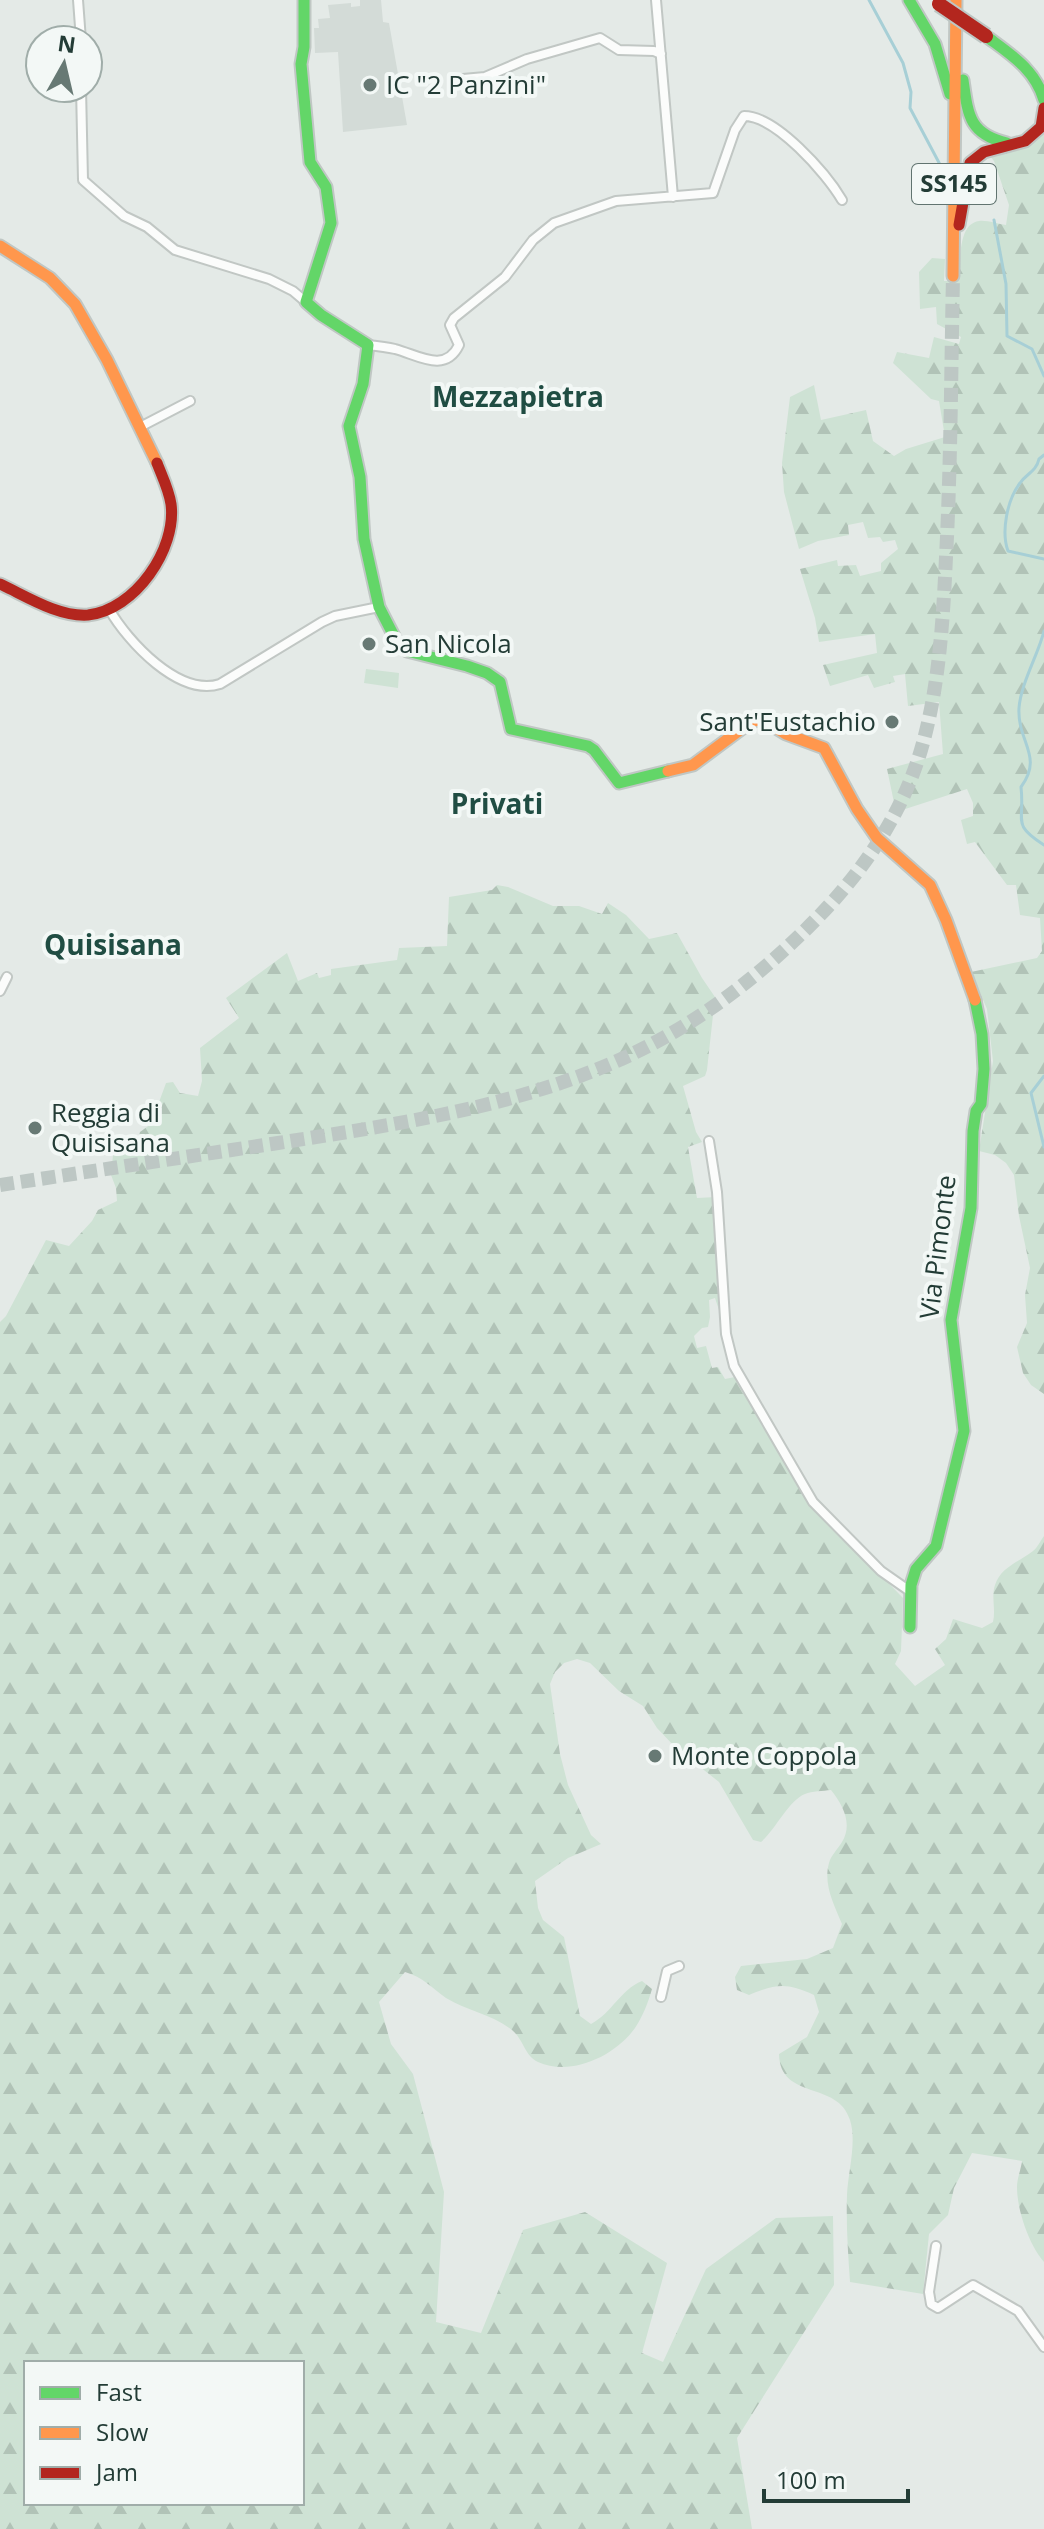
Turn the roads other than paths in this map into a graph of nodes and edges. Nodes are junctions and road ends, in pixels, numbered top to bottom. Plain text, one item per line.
1 (78, 0) edge
2 (304, 0) edge
3 (656, 0) edge
4 (909, 0) edge
5 (956, 0) edge
6 (937, 2) edge
7 (80, 24) edge
8 (956, 27) junction
9 (661, 54) junction
10 (463, 79) dead end
11 (1044, 100) edge
12 (81, 104) edge
13 (1044, 108) edge
14 (955, 118) junction
15 (1011, 144) junction
16 (673, 197) junction
17 (842, 200) dead end
18 (0, 246) edge
19 (953, 249) junction
20 (953, 276) tunnel mouth
21 (306, 302) junction
22 (368, 345) junction
23 (190, 401) dead end
24 (140, 427) junction
25 (0, 584) edge
26 (379, 607) junction
27 (109, 609) junction
28 (7, 977) dead end
29 (0, 991) edge
30 (709, 1141) dead end
31 (911, 1592) junction
32 (910, 1627) dead end
33 (679, 1966) dead end
34 (661, 1997) dead end
35 (936, 2246) dead end
36 (1044, 2347) edge

1 - 7 street
2 - 21 main road
3 - 9 street
4 - 14 main road
5 - 8 main road, SS145
6 - 11 main road, bridge
8 - 14 main road, SS145
8 - 15 main road
9 - 10 street
9 - 16 street
12 - 21 street
13 - 15 main road
14 - 19 main road, SS145
15 - 19 main road
16 - 17 street
16 - 22 street
18 - 24 main road
19 - 20 main road, SS145
21 - 22 main road
22 - 26 main road
23 - 24 street
24 - 27 main road
25 - 27 main road
26 - 27 street
26 - 31 main road, Via Pimonte
28 - 29 street
30 - 31 street
31 - 32 main road, Via Pimonte
33 - 34 street
35 - 36 street

